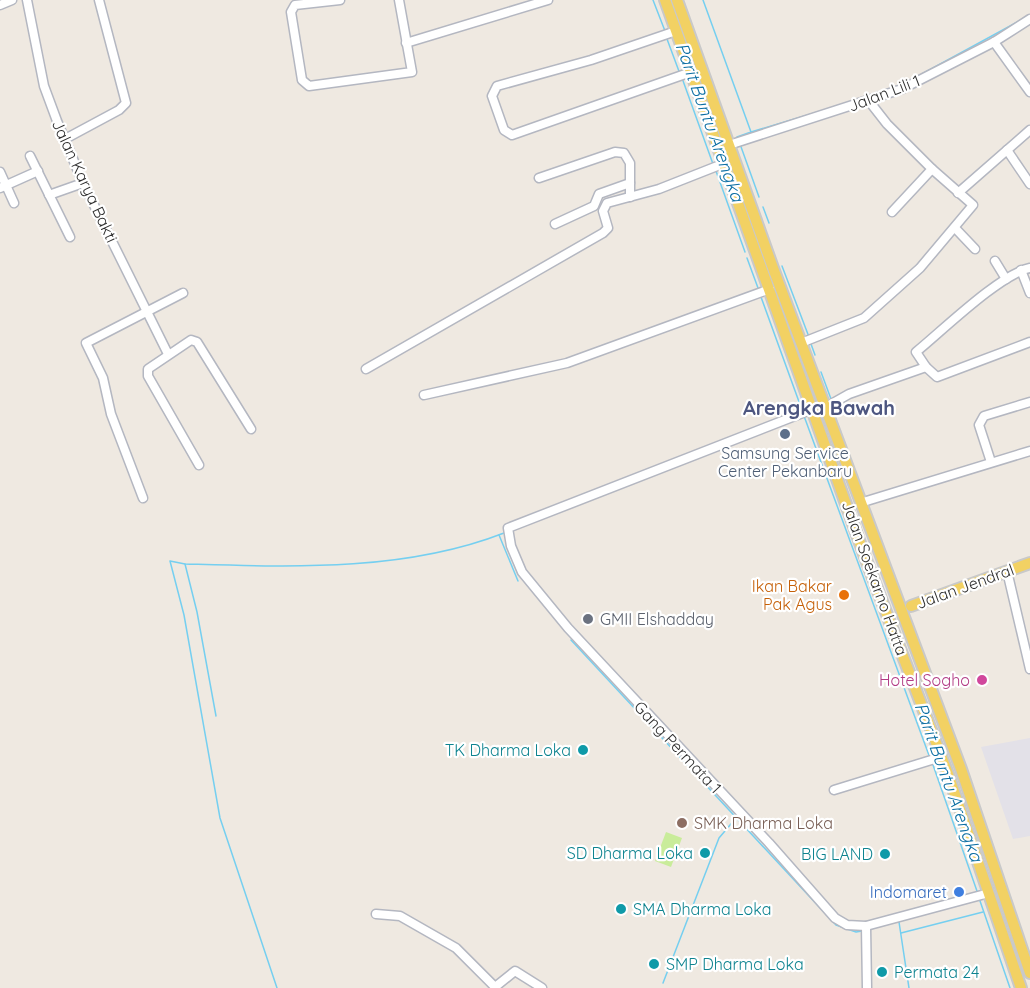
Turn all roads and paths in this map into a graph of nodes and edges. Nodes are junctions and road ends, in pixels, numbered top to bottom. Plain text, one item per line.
1 (12, 0) edge
2 (27, 0) edge
3 (99, 0) edge
4 (340, 0) edge
5 (399, 0) edge
6 (548, 0) edge
7 (671, 1) edge
8 (0, 5) edge
9 (1030, 19) edge
10 (669, 33) junction
11 (994, 42) junction
12 (406, 43) junction
13 (684, 75) junction
14 (1030, 92) edge
15 (869, 101) junction
16 (1030, 130) edge
17 (65, 139) junction
18 (735, 143) junction
19 (1007, 150) junction
20 (30, 156) dead end
21 (717, 166) junction
22 (932, 169) junction
23 (38, 171) junction
24 (0, 172) edge
25 (539, 178) dead end
26 (84, 183) junction
27 (630, 183) junction
28 (1030, 184) edge
29 (3, 187) edge
30 (958, 193) junction
31 (49, 195) junction
32 (630, 197) junction
33 (14, 203) dead end
34 (892, 212) dead end
35 (555, 224) dead end
36 (955, 228) junction
37 (70, 237) dead end
38 (975, 249) dead end
39 (995, 261) dead end
40 (1026, 269) edge
41 (1004, 281) junction
42 (770, 289) junction
43 (183, 293) dead end
44 (1030, 293) edge
45 (146, 310) junction
46 (807, 341) junction
47 (1030, 342) edge
48 (168, 354) junction
49 (926, 367) junction
50 (366, 369) dead end
51 (424, 395) dead end
52 (1030, 402) edge
53 (829, 406) junction
54 (813, 409) junction
55 (251, 429) dead end
56 (1030, 451) edge
57 (991, 462) junction
58 (199, 465) dead end
59 (143, 498) dead end
60 (863, 502) junction
61 (1030, 563) edge
62 (1007, 570) junction
63 (905, 608) junction
64 (1030, 669) edge
65 (934, 759) junction
66 (961, 769) junction
67 (948, 774) junction
68 (834, 790) dead end
69 (982, 896) junction
70 (376, 914) dead end
71 (866, 929) junction
72 (1030, 973) edge
73 (498, 987) edge
74 (542, 988) edge
75 (867, 988) edge
76 (1021, 988) edge

1 - 8 street
2 - 17 street, Jalan Karya Bakti
3 - 17 street
4 - 12 street
5 - 12 street
6 - 12 street
7 - 10 main road, Jalan Soekarno Hatta
7 - 18 main road, Jalan Soekarno Hatta
9 - 11 street, Jalan Lili 1
10 - 13 main road, Jalan Soekarno Hatta
10 - 13 street
11 - 14 street
11 - 15 street, Jalan Lili 1
13 - 21 main road, Jalan Soekarno Hatta
15 - 18 street, Jalan Lili 1
15 - 22 street
16 - 19 street
17 - 26 street, Jalan Karya Bakti
18 - 46 main road, Jalan Soekarno Hatta
19 - 28 street
19 - 30 street
20 - 23 street
21 - 32 street
21 - 42 main road, Jalan Soekarno Hatta
22 - 30 street
22 - 34 street
23 - 29 street
23 - 31 street
24 - 29 street
25 - 27 street
26 - 31 street
26 - 45 street, Jalan Karya Bakti
27 - 32 street
27 - 35 street
29 - 33 street
30 - 36 street
31 - 37 street
32 - 50 street
36 - 38 street
36 - 46 street
39 - 41 street
40 - 41 street
40 - 44 street
41 - 49 street
42 - 51 street
42 - 54 main road, Jalan Soekarno Hatta
43 - 45 street
45 - 48 street, Jalan Karya Bakti
45 - 59 street
46 - 53 main road, Jalan Soekarno Hatta
47 - 49 street
48 - 55 street
48 - 58 street
49 - 53 street
52 - 57 street
53 - 60 main road, Jalan Soekarno Hatta
54 - 65 main road, Jalan Soekarno Hatta
54 - 71 street, Gang Permata 1
56 - 57 street
57 - 60 street
60 - 63 main road, Jalan Soekarno Hatta
61 - 62 main road, Jalan Jendral
62 - 63 main road, Jalan Jendral
62 - 64 street
63 - 66 main road, Jalan Soekarno Hatta
65 - 67 main road, Jalan Soekarno Hatta
65 - 68 street
66 - 67 main road
66 - 72 main road, Jalan Soekarno Hatta
67 - 69 main road, Jalan Soekarno Hatta
69 - 71 street
69 - 76 main road, Jalan Soekarno Hatta
70 - 73 street
71 - 75 street
73 - 74 street

